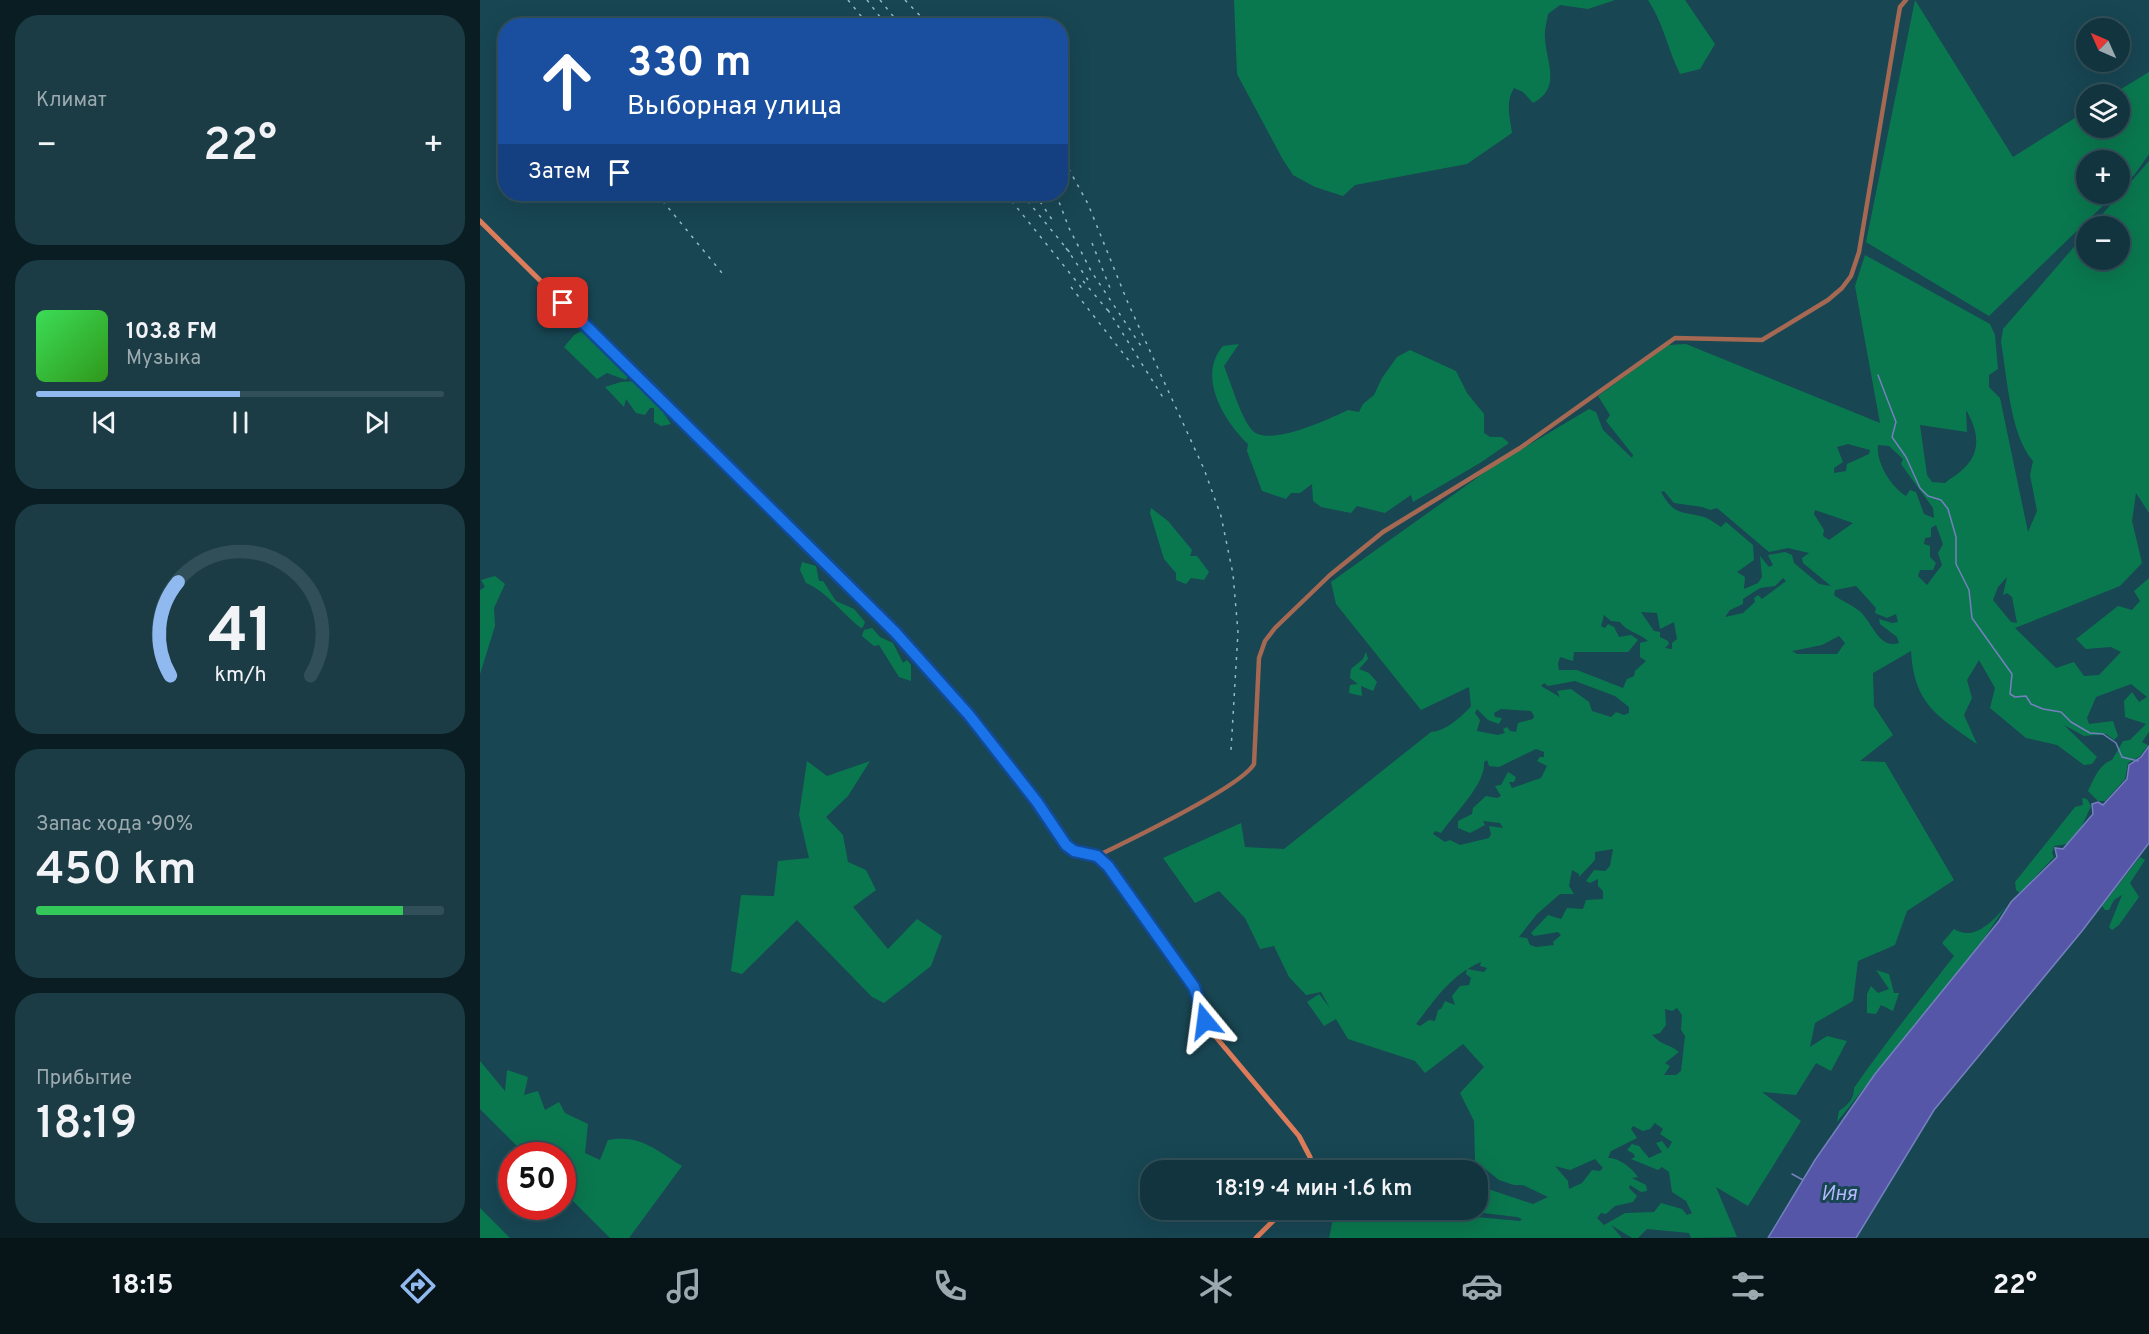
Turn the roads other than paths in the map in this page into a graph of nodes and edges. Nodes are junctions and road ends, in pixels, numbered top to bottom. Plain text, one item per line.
1 (1906, 0) edge
2 (480, 221) edge
3 (1097, 856) junction
4 (1311, 1160) edge
5 (1274, 1220) edge
6 (1256, 1238) edge

1 - 3 street
2 - 3 main road
3 - 4 main road
5 - 6 main road

